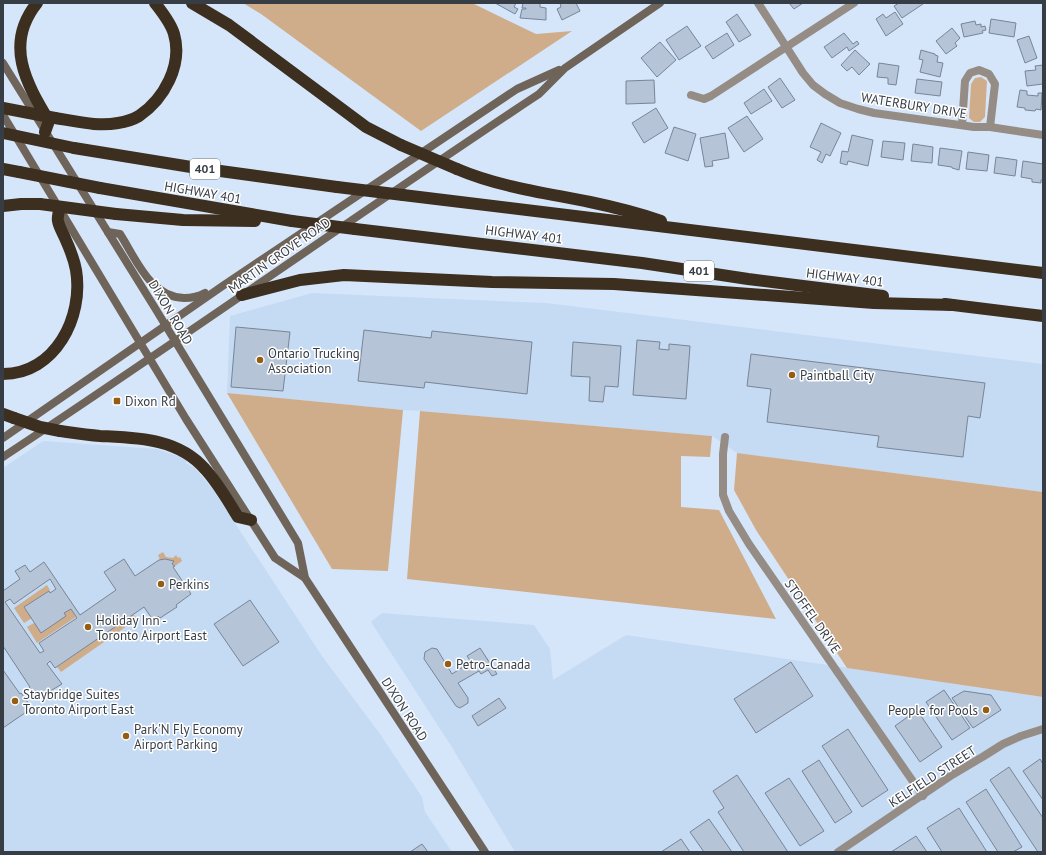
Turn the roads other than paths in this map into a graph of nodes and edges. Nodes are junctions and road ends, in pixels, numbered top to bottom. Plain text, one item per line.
1 (37, 3) edge
2 (155, 3) edge
3 (192, 3) edge
4 (659, 3) edge
5 (758, 3) edge
6 (854, 3) edge
7 (787, 46) junction
8 (3, 63) edge
9 (566, 68) junction
10 (691, 95) dead end
11 (3, 108) edge
12 (3, 115) edge
13 (962, 125) junction
14 (990, 127) junction
15 (45, 132) junction
16 (3, 133) edge
17 (1043, 135) edge
18 (3, 169) edge
19 (3, 206) edge
20 (59, 209) junction
21 (292, 221) junction
22 (693, 230) junction
23 (108, 232) junction
24 (1043, 273) edge
25 (224, 285) junction
26 (242, 295) junction
27 (953, 305) junction
28 (1043, 316) edge
29 (165, 325) junction
30 (140, 342) junction
31 (175, 342) junction
32 (150, 359) junction
33 (3, 374) edge
34 (8, 416) edge
35 (725, 436) dead end
36 (3, 438) edge
37 (3, 457) edge
38 (251, 520) junction
39 (305, 578) junction
40 (1043, 729) edge
41 (923, 796) junction
42 (485, 852) edge
43 (838, 852) edge

1 - 15 highway
2 - 11 highway, bridge
3 - 22 highway, bridge
4 - 9 main road, MARTIN GROVE ROAD
5 - 7 street, WATERBURY DRIVE
6 - 7 street
7 - 10 street
7 - 13 street, WATERBURY DRIVE
8 - 15 main road, DIXON ROAD
9 - 25 main road, MARTIN GROVE ROAD
9 - 26 main road, MARTIN GROVE ROAD
12 - 20 main road, DIXON ROAD
13 - 14 street, WATERBURY DRIVE
13 - 14 street
14 - 17 street, WATERBURY DRIVE
15 - 23 main road, DIXON ROAD
16 - 22 highway, HIGHWAY 401 / 401, bridge
18 - 21 highway, HIGHWAY 401 / 401, bridge
19 - 21 highway, bridge
20 - 30 main road, DIXON ROAD
20 - 33 highway
21 - 27 highway, HIGHWAY 401 / 401, bridge
22 - 24 highway, HIGHWAY 401 / 401
23 - 25 main road
23 - 29 main road, DIXON ROAD
25 - 29 main road, MARTIN GROVE ROAD
26 - 27 highway
26 - 31 main road, MARTIN GROVE ROAD
27 - 28 highway, HIGHWAY 401 / 401
29 - 30 main road, MARTIN GROVE ROAD
29 - 31 main road, DIXON ROAD
30 - 32 main road, DIXON ROAD
30 - 36 main road, MARTIN GROVE ROAD
31 - 32 main road, MARTIN GROVE ROAD
31 - 39 main road, DIXON ROAD
32 - 37 main road, MARTIN GROVE ROAD
32 - 38 main road, DIXON ROAD
34 - 38 highway, bridge
35 - 41 street, STOFFEL DRIVE
38 - 39 main road, DIXON ROAD
39 - 42 main road, DIXON ROAD
40 - 41 street, KELFIELD STREET
41 - 43 street, KELFIELD STREET

